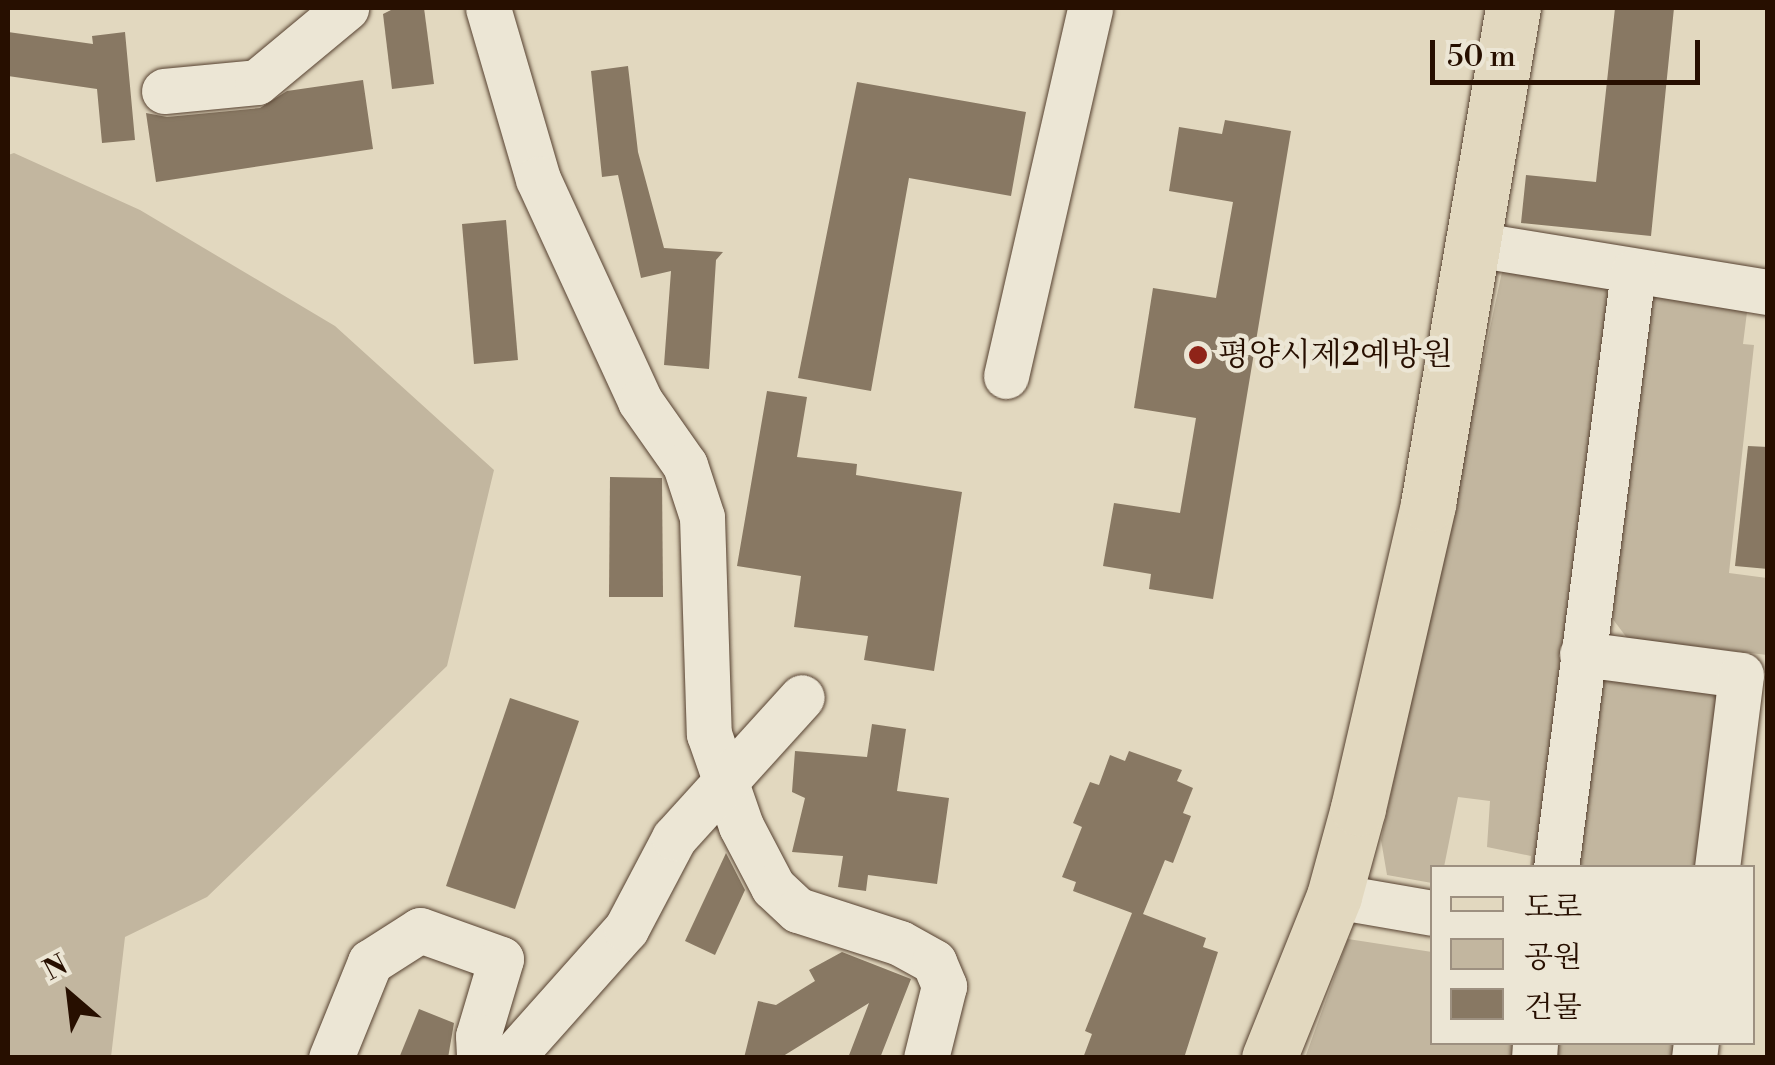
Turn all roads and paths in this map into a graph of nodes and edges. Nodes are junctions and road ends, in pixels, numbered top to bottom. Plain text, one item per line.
1 (346, 8) edge
2 (488, 8) edge
3 (1090, 8) edge
4 (1512, 8) edge
5 (164, 91) dead end
6 (1474, 244) junction
7 (1632, 272) junction
8 (1768, 292) edge
9 (1006, 376) dead end
10 (1582, 654) junction
11 (802, 697) dead end
12 (725, 780) junction
13 (1556, 865) edge
14 (1717, 865) edge
15 (1334, 896) junction
16 (1430, 913) edge
17 (331, 1058) edge
18 (480, 1058) edge
19 (511, 1058) edge
20 (926, 1058) edge
21 (1269, 1058) edge

1 - 5 street
2 - 12 street
3 - 9 street
4 - 6 main road
6 - 7 street
6 - 15 main road
7 - 8 street
7 - 10 street
10 - 13 street
10 - 14 street
11 - 12 street
12 - 19 street
12 - 20 street
15 - 16 street
15 - 21 main road
17 - 18 street

